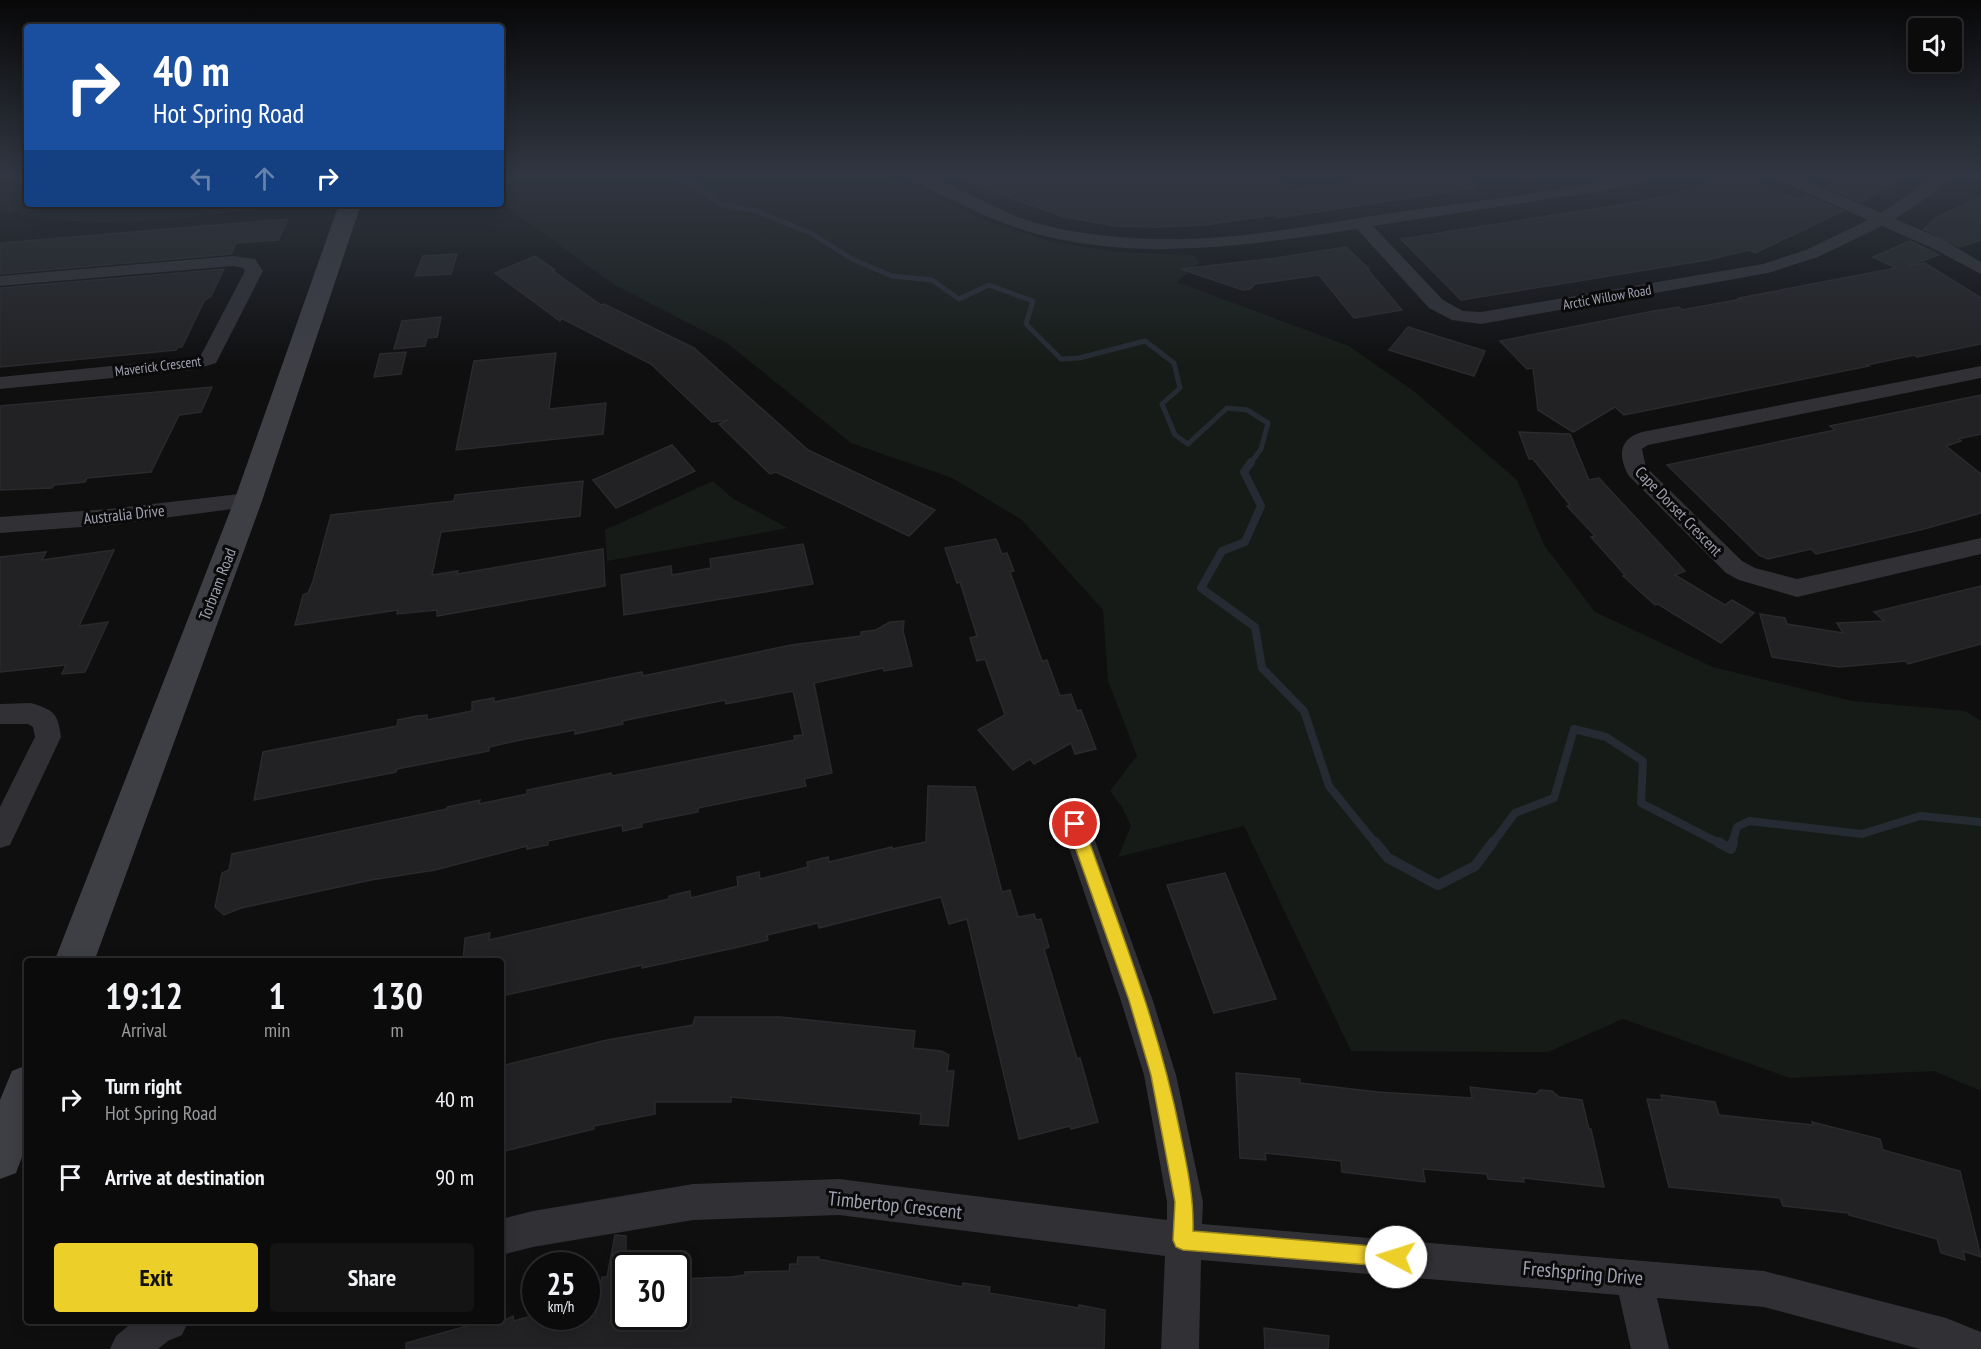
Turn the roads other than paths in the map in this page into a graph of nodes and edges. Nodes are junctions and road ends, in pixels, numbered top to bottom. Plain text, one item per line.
1 (338, 240) edge
2 (1099, 240) edge
3 (1236, 240) edge
4 (1377, 240) edge
5 (1841, 240) edge
6 (1929, 240) edge
7 (1981, 269) edge
8 (0, 280) edge
9 (1981, 372) edge
10 (0, 383) edge
11 (248, 501) junction
12 (0, 525) edge
13 (1981, 546) edge
14 (0, 714) edge
15 (1075, 824) dead end
16 (0, 836) edge
17 (76, 958) edge
18 (24, 1094) edge
19 (0, 1157) edge
20 (504, 1236) edge
21 (1183, 1240) junction
22 (1633, 1276) junction
23 (159, 1324) edge
24 (129, 1349) edge
25 (1180, 1349) edge
26 (1650, 1349) edge
27 (1976, 1349) edge

1 - 11 main road, Torbram Road
2 - 3 street
4 - 5 street, Arctic Willow Road
6 - 7 street
8 - 10 street, Maverick Crescent
9 - 13 street, Cape Dorset Crescent
11 - 12 street, Australia Drive
11 - 17 main road, Torbram Road
14 - 16 street
15 - 21 street
18 - 19 main road
20 - 21 street, Timbertop Crescent
21 - 22 street, Freshspring Drive
21 - 25 street
22 - 26 street
22 - 27 street, Freshspring Drive
23 - 24 street

